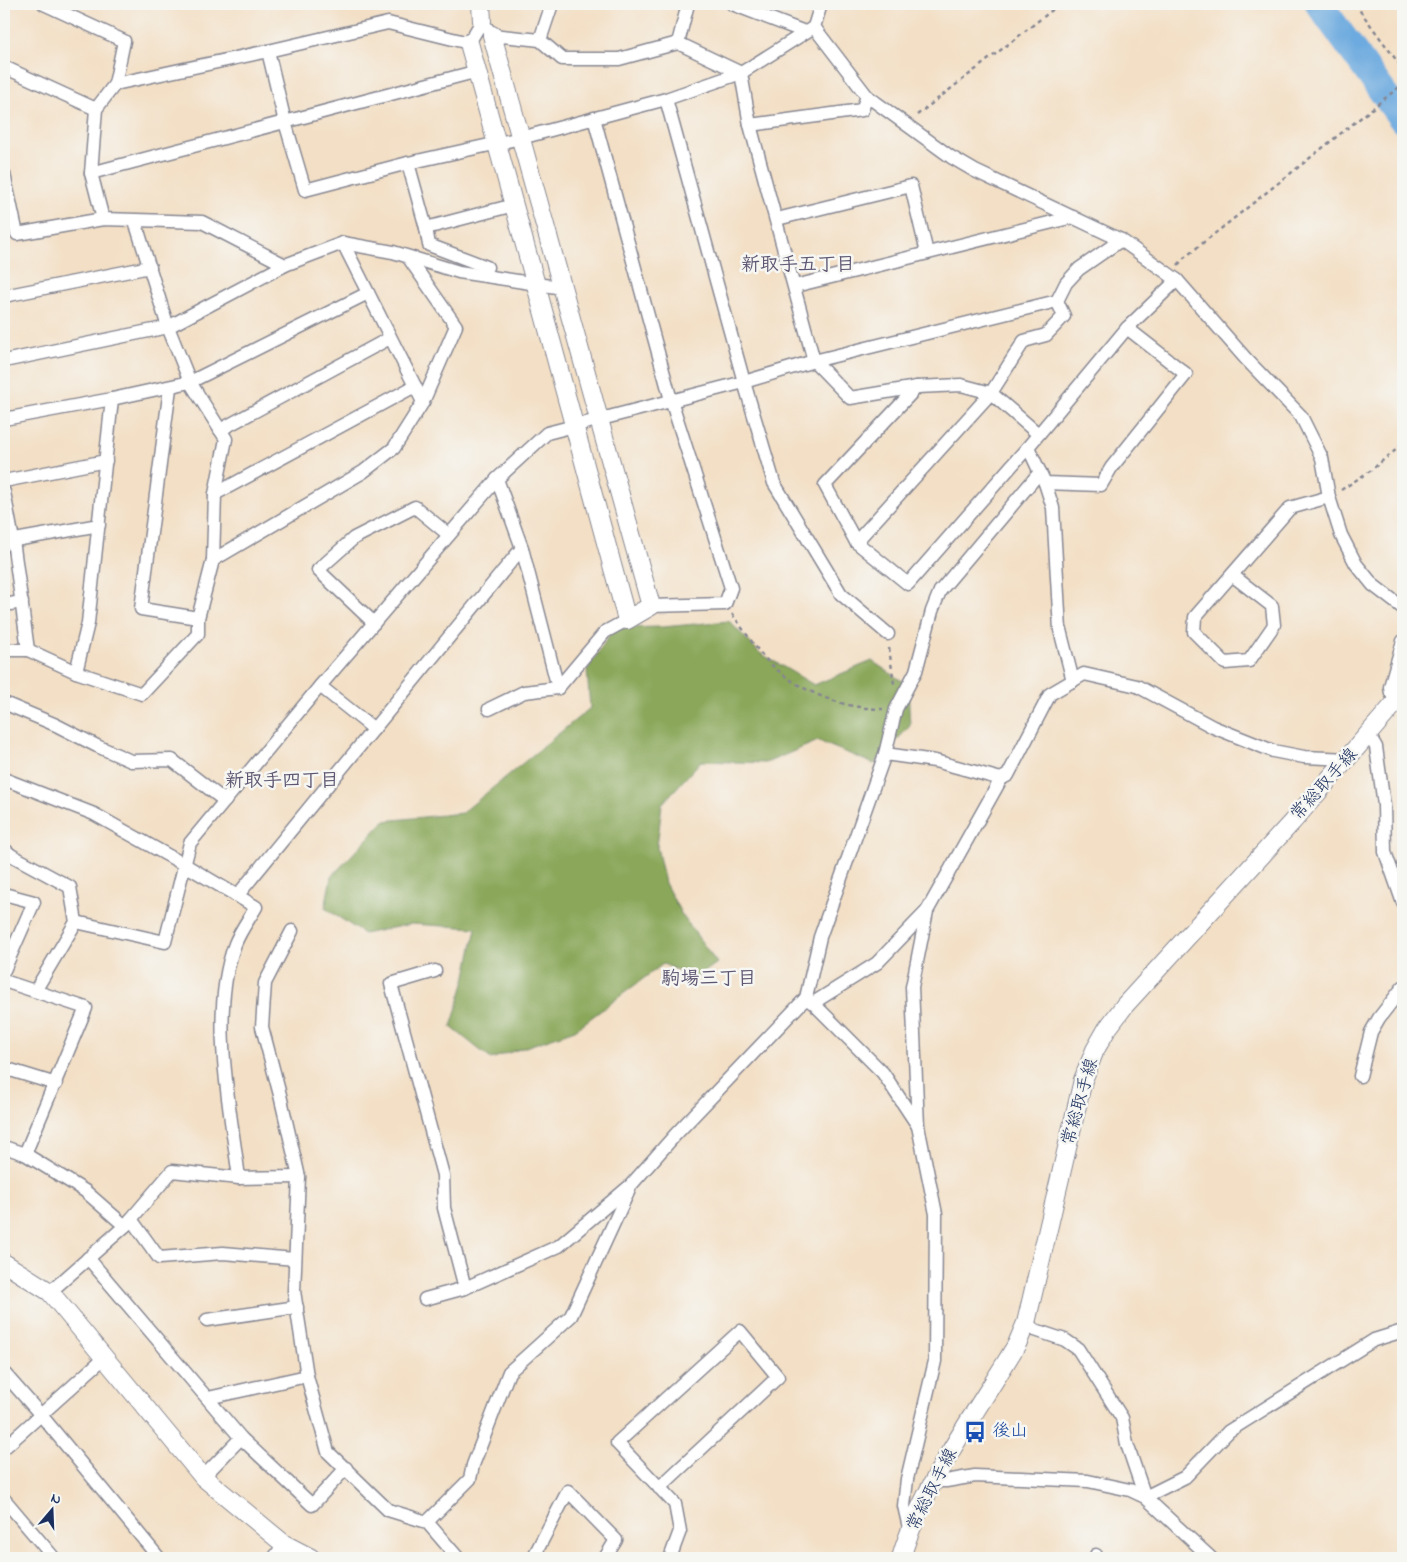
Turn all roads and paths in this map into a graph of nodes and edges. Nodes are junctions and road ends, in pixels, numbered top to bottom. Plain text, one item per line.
1 (44, 4) edge
2 (480, 4) edge
3 (552, 4) edge
4 (688, 4) edge
5 (732, 4) edge
6 (821, 4) edge
7 (1060, 4) edge
8 (1355, 4) edge
9 (482, 21) junction
10 (810, 30) junction
11 (492, 36) junction
12 (540, 40) junction
13 (678, 42) junction
14 (468, 43) junction
15 (268, 51) junction
16 (4, 67) edge
17 (1403, 67) edge
18 (478, 71) junction
19 (741, 72) junction
20 (114, 84) junction
21 (1403, 84) edge
22 (867, 96) junction
23 (666, 99) junction
24 (96, 109) junction
25 (594, 118) junction
26 (285, 122) junction
27 (750, 124) junction
28 (906, 124) junction
29 (521, 138) junction
30 (496, 144) junction
31 (408, 163) junction
32 (92, 173) junction
33 (4, 174) edge
34 (514, 205) junction
35 (1073, 217) junction
36 (103, 219) junction
37 (777, 219) junction
38 (135, 221) junction
39 (426, 228) junction
40 (10, 235) edge
41 (1121, 240) junction
42 (343, 244) junction
43 (927, 253) junction
44 (408, 257) junction
45 (285, 265) junction
46 (150, 267) junction
47 (487, 267) dead end
48 (1173, 278) junction
49 (536, 285) junction
50 (795, 286) junction
51 (563, 288) junction
52 (368, 293) junction
53 (4, 296) edge
54 (1058, 301) junction
55 (168, 328) junction
56 (1128, 328) junction
57 (390, 338) junction
58 (4, 361) edge
59 (814, 361) junction
60 (190, 382) junction
61 (744, 382) junction
62 (415, 386) junction
63 (917, 387) junction
64 (170, 388) junction
65 (991, 393) junction
66 (112, 399) junction
67 (671, 400) junction
68 (423, 402) junction
69 (4, 418) edge
70 (600, 420) junction
71 (575, 426) junction
72 (220, 430) junction
73 (1037, 433) junction
74 (1403, 444) edge
75 (1028, 446) junction
76 (106, 461) junction
77 (1042, 477) junction
78 (497, 479) junction
79 (4, 480) edge
80 (4, 492) edge
81 (215, 494) junction
82 (1329, 497) junction
83 (99, 525) junction
84 (449, 535) junction
85 (8, 541) edge
86 (856, 542) junction
87 (522, 548) junction
88 (213, 560) junction
89 (1232, 575) junction
90 (22, 602) junction
91 (725, 604) junction
92 (4, 606) edge
93 (651, 606) junction
94 (1403, 608) edge
95 (198, 618) junction
96 (627, 620) junction
97 (374, 623) junction
98 (888, 634) joint
99 (1403, 641) edge
100 (4, 650) edge
101 (28, 650) junction
102 (76, 672) junction
103 (1073, 680) junction
104 (320, 686) junction
105 (558, 688) junction
106 (1400, 698) edge
107 (4, 703) edge
108 (489, 709) dead end
109 (896, 709) junction
110 (374, 729) junction
111 (1369, 735) junction
112 (885, 754) junction
113 (1349, 758) junction
114 (4, 779) edge
115 (1001, 779) junction
116 (226, 801) junction
117 (4, 849) edge
118 (185, 865) junction
119 (4, 894) edge
120 (237, 896) junction
121 (1403, 903) edge
122 (927, 911) junction
123 (76, 922) junction
124 (292, 931) dead end
125 (4, 970) edge
126 (434, 971) dead end
127 (4, 981) edge
128 (1403, 987) edge
129 (35, 991) junction
130 (809, 1000) junction
131 (4, 1068) edge
132 (1360, 1076) dead end
133 (56, 1084) junction
134 (918, 1126) junction
135 (4, 1147) edge
136 (26, 1154) junction
137 (299, 1177) junction
138 (239, 1178) junction
139 (631, 1186) junction
140 (128, 1222) junction
141 (88, 1258) junction
142 (295, 1259) junction
143 (4, 1263) edge
144 (465, 1288) junction
145 (50, 1292) junction
146 (425, 1298) dead end
147 (297, 1307) junction
148 (207, 1320) dead end
149 (1026, 1323) junction
150 (1403, 1331) edge
151 (105, 1357) junction
152 (4, 1373) edge
153 (307, 1376) junction
154 (208, 1398) junction
155 (41, 1415) junction
156 (241, 1438) junction
157 (4, 1448) edge
158 (346, 1468) junction
159 (203, 1477) junction
160 (935, 1481) junction
161 (659, 1488) junction
162 (1145, 1497) junction
163 (4, 1499) edge
164 (427, 1522) junction
165 (910, 1532) junction
166 (279, 1551) edge
167 (54, 1558) edge
168 (159, 1558) edge
169 (311, 1558) edge
170 (458, 1558) edge
171 (533, 1558) edge
172 (605, 1558) edge
173 (670, 1558) edge
174 (901, 1558) edge
175 (1211, 1558) edge

1 - 20 street
2 - 9 street
3 - 12 street
4 - 13 street
5 - 10 street
6 - 10 street
7 - 28 path
8 - 17 path
9 - 11 street
9 - 14 street
10 - 19 street
10 - 22 street
11 - 12 street
11 - 29 street
12 - 13 street
13 - 19 street
14 - 15 street
14 - 18 street
15 - 20 street
15 - 26 street
16 - 24 street
18 - 26 street
18 - 30 street
19 - 23 street
19 - 27 street
20 - 24 street
21 - 48 path
22 - 27 street
22 - 28 street
23 - 25 street
23 - 61 street
24 - 32 street
25 - 29 street
25 - 67 street
26 - 31 street
26 - 32 street
27 - 37 street
28 - 35 street
29 - 30 street
29 - 51 street
30 - 31 street
30 - 34 street
31 - 39 street
32 - 36 street
33 - 40 street
34 - 39 street
34 - 49 street
35 - 41 street
35 - 43 street
36 - 38 street
36 - 40 street
37 - 43 street
37 - 50 street
38 - 45 street
38 - 46 street
39 - 47 street
41 - 48 street
41 - 54 street
42 - 44 street
42 - 45 street
42 - 52 street
43 - 50 street
44 - 49 street
44 - 68 street
45 - 55 street
46 - 53 street
46 - 55 street
48 - 56 street
48 - 82 street
49 - 51 street
49 - 71 street
50 - 59 street
51 - 70 street
52 - 57 street
52 - 60 street
54 - 59 street
54 - 65 street
55 - 58 street
55 - 60 street
56 - 73 street
56 - 77 street
57 - 62 street
57 - 72 street
59 - 61 street
59 - 63 street
60 - 64 street
60 - 72 street
61 - 67 street
61 - 98 street
62 - 68 street
62 - 81 street
63 - 65 street
63 - 86 street
64 - 66 street
64 - 95 street
65 - 73 street
65 - 86 street
66 - 69 street
66 - 76 street
67 - 70 street
67 - 91 street
68 - 88 street
70 - 71 street
70 - 93 street
71 - 78 street
71 - 96 street
72 - 81 street
73 - 75 street
74 - 82 path
75 - 77 street
75 - 86 street
76 - 79 street
76 - 83 street
77 - 103 street
77 - 109 street
78 - 84 street
78 - 87 street
80 - 85 street
81 - 88 street
82 - 89 street
82 - 94 street
83 - 85 street
83 - 102 street
84 - 97 street
84 - 97 street
85 - 90 street
87 - 105 street
87 - 110 street
88 - 95 street
89 - 89 street
90 - 92 street
90 - 101 street
91 - 93 street
91 - 109 path
93 - 96 street
95 - 102 street
96 - 105 street
97 - 104 street
98 - 109 path
99 - 106 street
100 - 101 street
101 - 102 street
103 - 113 street
103 - 115 street
104 - 110 street
104 - 116 street
105 - 108 street
106 - 111 street, 常総取手線
107 - 116 street
109 - 112 street
110 - 120 street
111 - 113 street, 常総取手線
111 - 121 street
112 - 115 street
112 - 130 street
113 - 149 street, 常総取手線
114 - 118 street
115 - 122 street
116 - 118 street
117 - 123 street
118 - 120 street
118 - 123 street
119 - 125 street
120 - 138 street
122 - 130 street
122 - 134 street
123 - 129 street
124 - 137 street
126 - 144 street
127 - 129 street
128 - 132 street
129 - 133 street
130 - 134 street
130 - 139 street
131 - 133 street
133 - 136 street
134 - 165 street
135 - 136 street
136 - 140 street
137 - 138 street
137 - 142 street
138 - 140 street
139 - 144 street
139 - 164 street
140 - 141 street
140 - 142 street
141 - 145 street
141 - 154 street
142 - 147 street
143 - 145 street
144 - 146 street
145 - 151 street
147 - 148 street
147 - 153 street
149 - 160 street, 常総取手線
149 - 162 street
150 - 162 street
151 - 155 street
151 - 159 street
152 - 155 street
153 - 154 street
153 - 158 street
154 - 156 street
155 - 157 street
155 - 168 street
156 - 158 street
156 - 159 street
158 - 164 street
159 - 166 street
160 - 162 street
160 - 165 street, 常総取手線
161 - 161 street
161 - 173 street
162 - 175 street
163 - 167 street
164 - 170 street
165 - 174 street, 常総取手線
166 - 169 street
171 - 172 street

